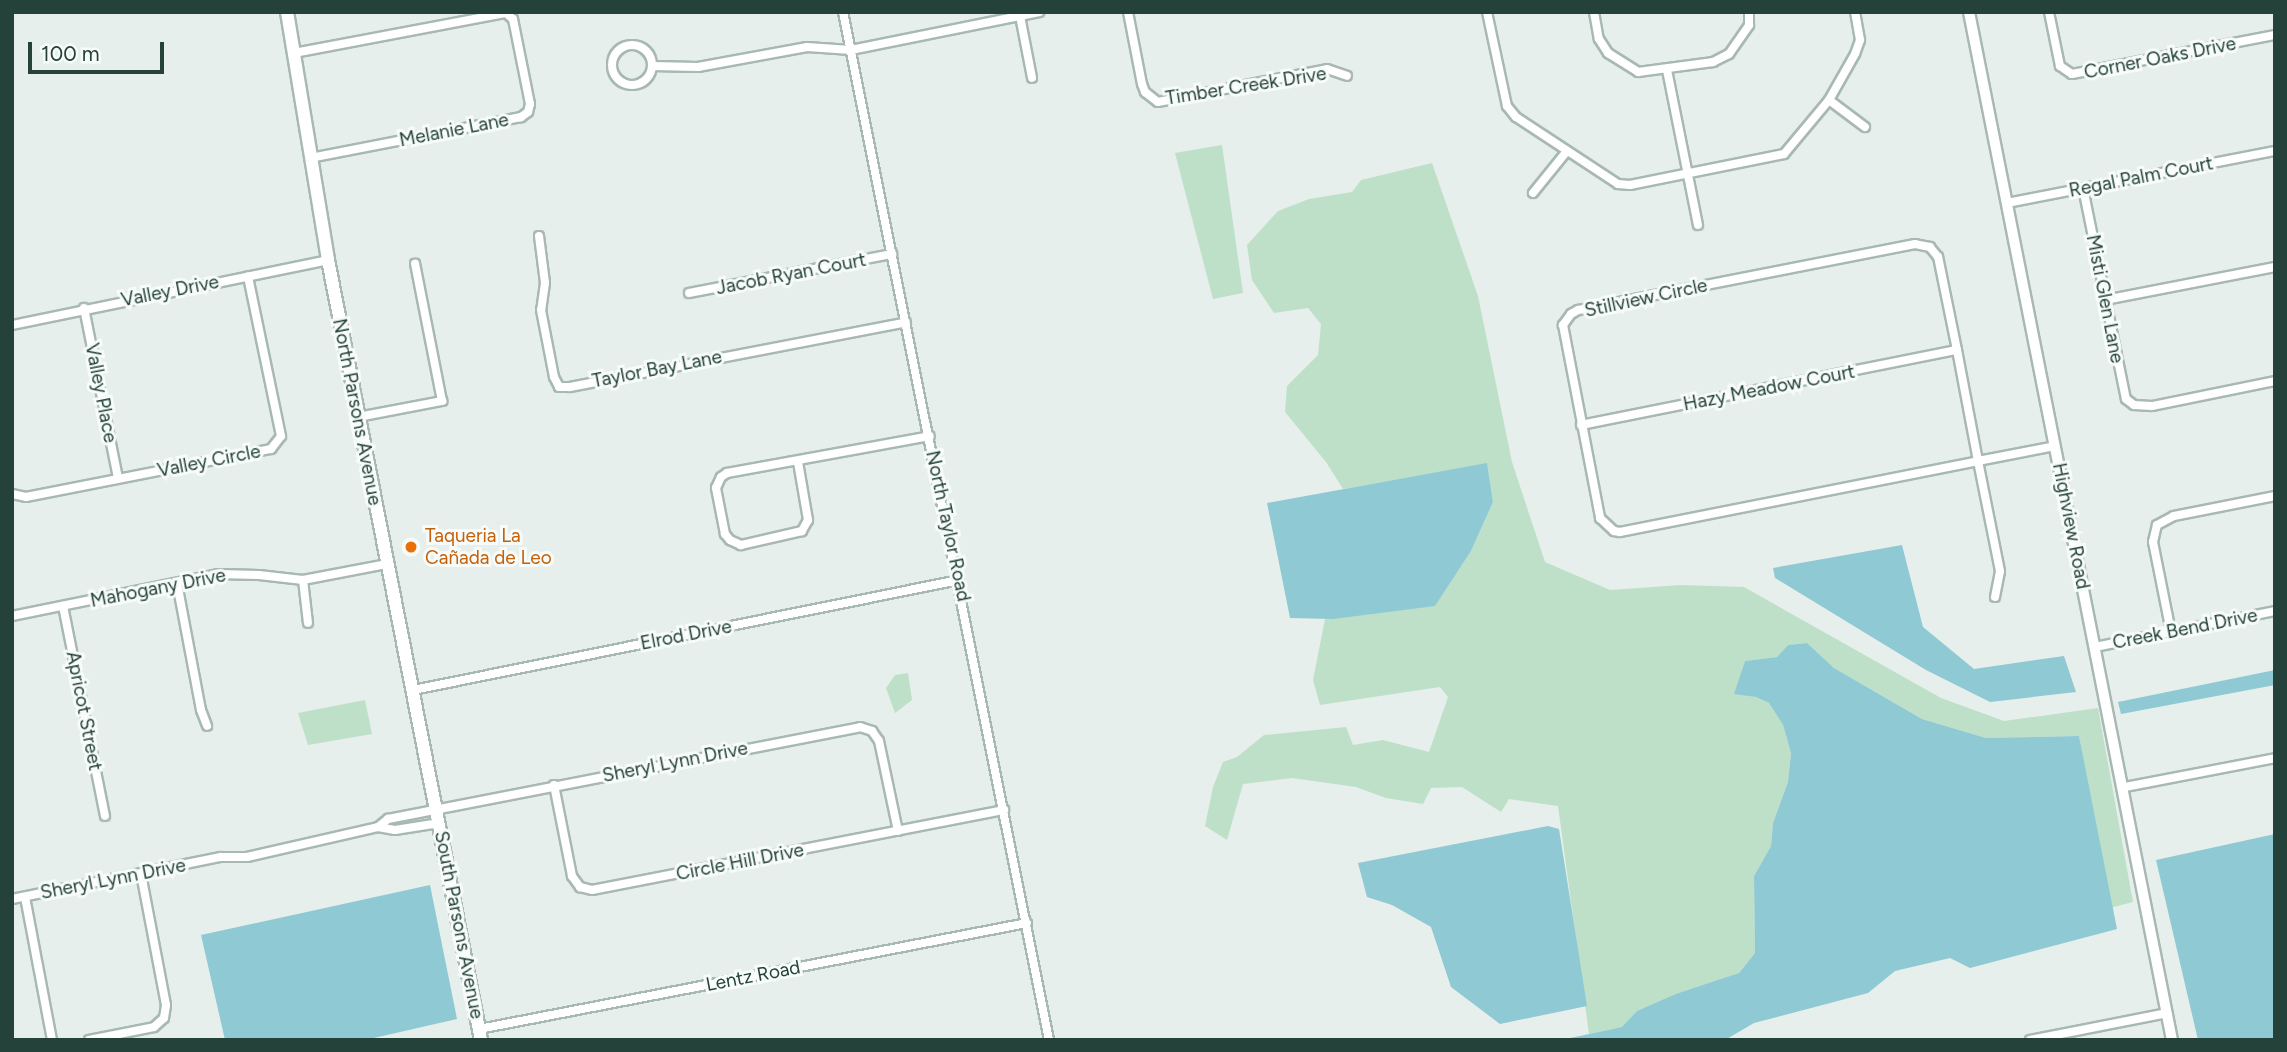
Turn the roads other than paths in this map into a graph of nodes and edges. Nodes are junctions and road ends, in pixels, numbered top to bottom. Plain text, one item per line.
1 (287, 12) edge
2 (843, 12) edge
3 (1039, 12) edge
4 (1128, 12) edge
5 (1487, 12) edge
6 (1594, 12) edge
7 (1749, 12) edge
8 (1855, 12) edge
9 (1969, 12) edge
10 (2049, 12) edge
11 (1020, 16) junction
12 (2275, 35) edge
13 (851, 50) junction
14 (294, 53) junction
15 (652, 66) junction
16 (1668, 70) junction
17 (1347, 76) dead end
18 (1032, 78) dead end
19 (1829, 100) junction
20 (1865, 127) dead end
21 (1567, 150) junction
22 (2275, 151) edge
23 (311, 158) junction
24 (1688, 174) junction
25 (2083, 188) junction
26 (1533, 193) dead end
27 (2007, 202) junction
28 (1698, 225) dead end
29 (539, 236) dead end
30 (892, 254) junction
31 (328, 260) junction
32 (415, 264) dead end
33 (2275, 267) edge
34 (248, 276) junction
35 (689, 293) dead end
36 (2105, 300) junction
37 (85, 308) junction
38 (906, 321) junction
39 (12, 325) edge
40 (1957, 350) junction
41 (2275, 381) edge
42 (358, 417) junction
43 (1581, 425) junction
44 (930, 436) junction
45 (2055, 446) junction
46 (1978, 461) junction
47 (798, 462) junction
48 (118, 478) junction
49 (12, 494) edge
50 (2275, 496) edge
51 (387, 564) junction
52 (303, 580) junction
53 (959, 580) junction
54 (177, 583) junction
55 (1995, 597) dead end
56 (63, 606) junction
57 (2275, 611) edge
58 (12, 615) edge
59 (308, 624) dead end
60 (2171, 632) junction
61 (2095, 647) junction
62 (413, 690) junction
63 (207, 726) dead end
64 (2275, 758) edge
65 (554, 786) junction
66 (2125, 788) junction
67 (437, 809) junction
68 (1004, 810) junction
69 (105, 816) dead end
70 (439, 823) junction
71 (378, 827) junction
72 (898, 831) junction
73 (141, 874) junction
74 (25, 897) junction
75 (12, 899) edge
76 (1027, 923) junction
77 (2167, 1013) junction
78 (480, 1034) edge
79 (2076, 1035) edge
80 (52, 1040) edge
81 (89, 1040) edge
82 (1049, 1040) edge
83 (2030, 1040) edge
84 (2172, 1040) edge

1 - 14 main road, North Parsons Avenue
2 - 13 street, North Taylor Road
3 - 11 street
4 - 17 street, Timber Creek Drive
5 - 21 street
6 - 16 street
7 - 16 street
8 - 19 street
9 - 27 street, Highview Road
10 - 12 street, Corner Oaks Drive
11 - 13 street
11 - 18 street
13 - 15 street
13 - 30 street, North Taylor Road
14 - 23 main road, North Parsons Avenue
14 - 23 street, Melanie Lane
15 - 15 street
16 - 24 street
19 - 20 street
19 - 24 street
21 - 24 street
21 - 26 street
22 - 25 street, Regal Palm Court
23 - 31 main road, North Parsons Avenue
24 - 28 street
25 - 27 street, Regal Palm Court
25 - 36 street, Misti Glen Lane
27 - 45 street, Highview Road
29 - 38 street, Taylor Bay Lane
30 - 35 street, Jacob Ryan Court
30 - 38 street, North Taylor Road
31 - 34 street, Valley Drive
31 - 42 main road, North Parsons Avenue
32 - 42 street
33 - 36 street
34 - 37 street, Valley Drive
34 - 48 street, Valley Circle
36 - 41 street, Misti Glen Lane
37 - 39 street, Valley Drive
37 - 48 street, Valley Place
38 - 44 street, North Taylor Road
40 - 43 street, Hazy Meadow Court
40 - 43 street, Stillview Circle
40 - 46 street, Stillview Circle
42 - 51 main road, North Parsons Avenue
43 - 46 street, Stillview Circle
44 - 47 street
44 - 53 street, North Taylor Road
45 - 46 street, Stillview Circle
45 - 61 street, Highview Road
46 - 55 street
47 - 47 street
48 - 49 street, Valley Circle
50 - 60 street
51 - 52 street, Mahogany Drive
51 - 62 main road, North Parsons Avenue
52 - 54 street, Mahogany Drive
52 - 59 street
53 - 62 street, Elrod Drive
53 - 68 street, North Taylor Road
54 - 56 street, Mahogany Drive
54 - 63 street
56 - 58 street, Mahogany Drive
56 - 69 street, Apricot Street
57 - 60 street, Creek Bend Drive
60 - 61 street, Creek Bend Drive
61 - 66 street, Highview Road
62 - 67 main road, North Parsons Avenue
64 - 66 street
65 - 67 street, Sheryl Lynn Drive
65 - 72 street, Sheryl Lynn Drive
65 - 72 street, Circle Hill Drive
66 - 77 street, Highview Road
67 - 70 main road, South Parsons Avenue
67 - 71 street, Sheryl Lynn Drive
68 - 72 street, Circle Hill Drive
68 - 76 street, North Taylor Road
70 - 71 street, Sheryl Lynn Drive
70 - 78 main road, South Parsons Avenue
71 - 73 street, Sheryl Lynn Drive
73 - 74 street, Sheryl Lynn Drive
73 - 81 street
74 - 75 street, Sheryl Lynn Drive
74 - 80 street
76 - 78 street, Lentz Road
76 - 82 street, North Taylor Road
77 - 79 street
77 - 84 street, Highview Road
79 - 83 street

